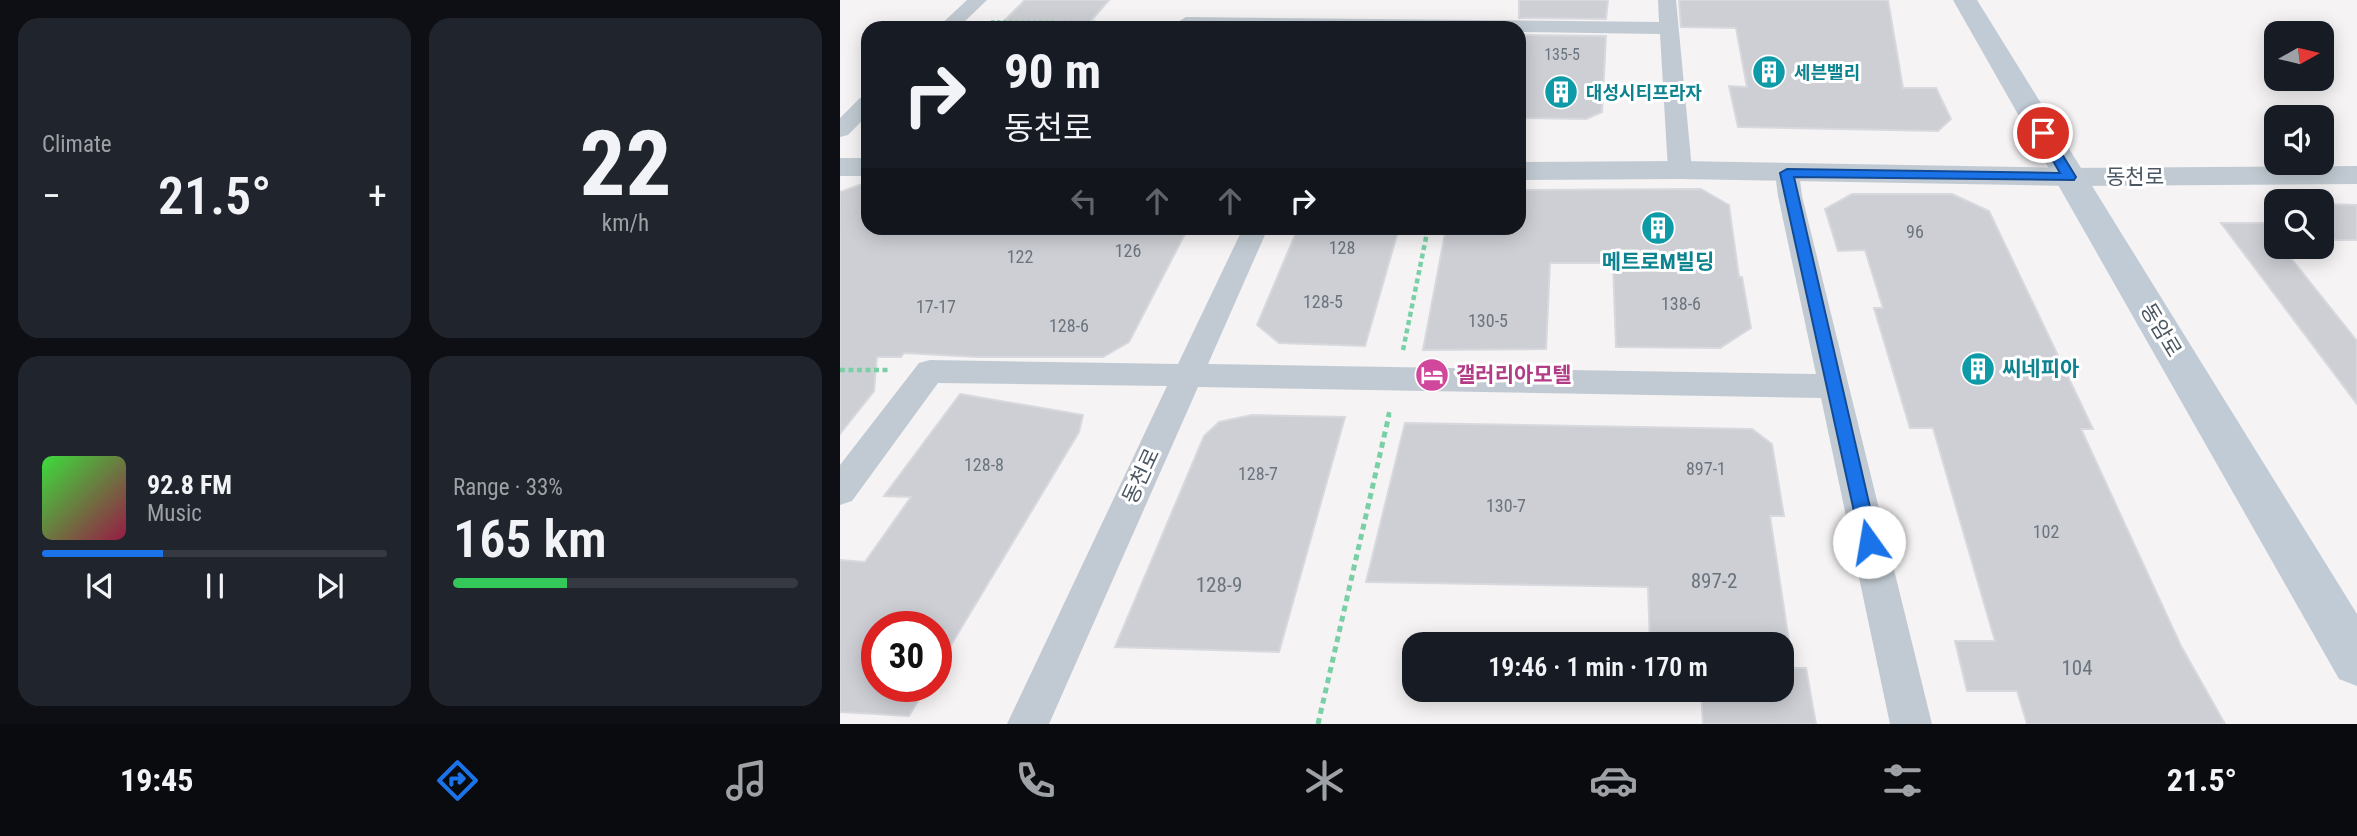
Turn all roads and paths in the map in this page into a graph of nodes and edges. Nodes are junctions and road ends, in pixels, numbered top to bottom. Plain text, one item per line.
1 (978, 0) edge
2 (1352, 0) edge
3 (1667, 0) edge
4 (1965, 0) edge
5 (1192, 15) joint
6 (955, 21) edge
7 (1014, 21) edge
8 (1266, 21) edge
9 (1343, 21) edge
10 (1526, 28) edge
11 (1670, 28) junction
12 (861, 110) edge
13 (840, 130) edge
14 (840, 167) edge
15 (861, 167) edge
16 (1680, 170) junction
17 (1526, 171) edge
18 (1787, 173) junction
19 (2357, 175) edge
20 (2069, 177) junction
21 (1252, 235) edge
22 (1428, 235) edge
23 (840, 369) edge
24 (930, 371) junction
25 (1187, 375) junction
26 (1397, 379) junction
27 (1833, 386) junction
28 (840, 491) edge
29 (2357, 661) edge
30 (1028, 724) edge
31 (1318, 724) edge
32 (1911, 724) edge

1 - 6 street
2 - 9 street
3 - 11 street
4 - 20 main road, 동암로
5 - 7 path
5 - 8 street
10 - 11 street
11 - 16 street
12 - 13 street
14 - 15 street
16 - 17 street, 동천로
16 - 18 street, 동천로
18 - 20 street, 동천로
18 - 27 street
19 - 20 street, 동천로
20 - 29 main road, 동암로
21 - 25 street, 동천로
22 - 26 path
23 - 24 path
24 - 25 street
24 - 28 street
25 - 26 street
25 - 30 street, 동천로
26 - 27 street
26 - 31 path
27 - 32 street

